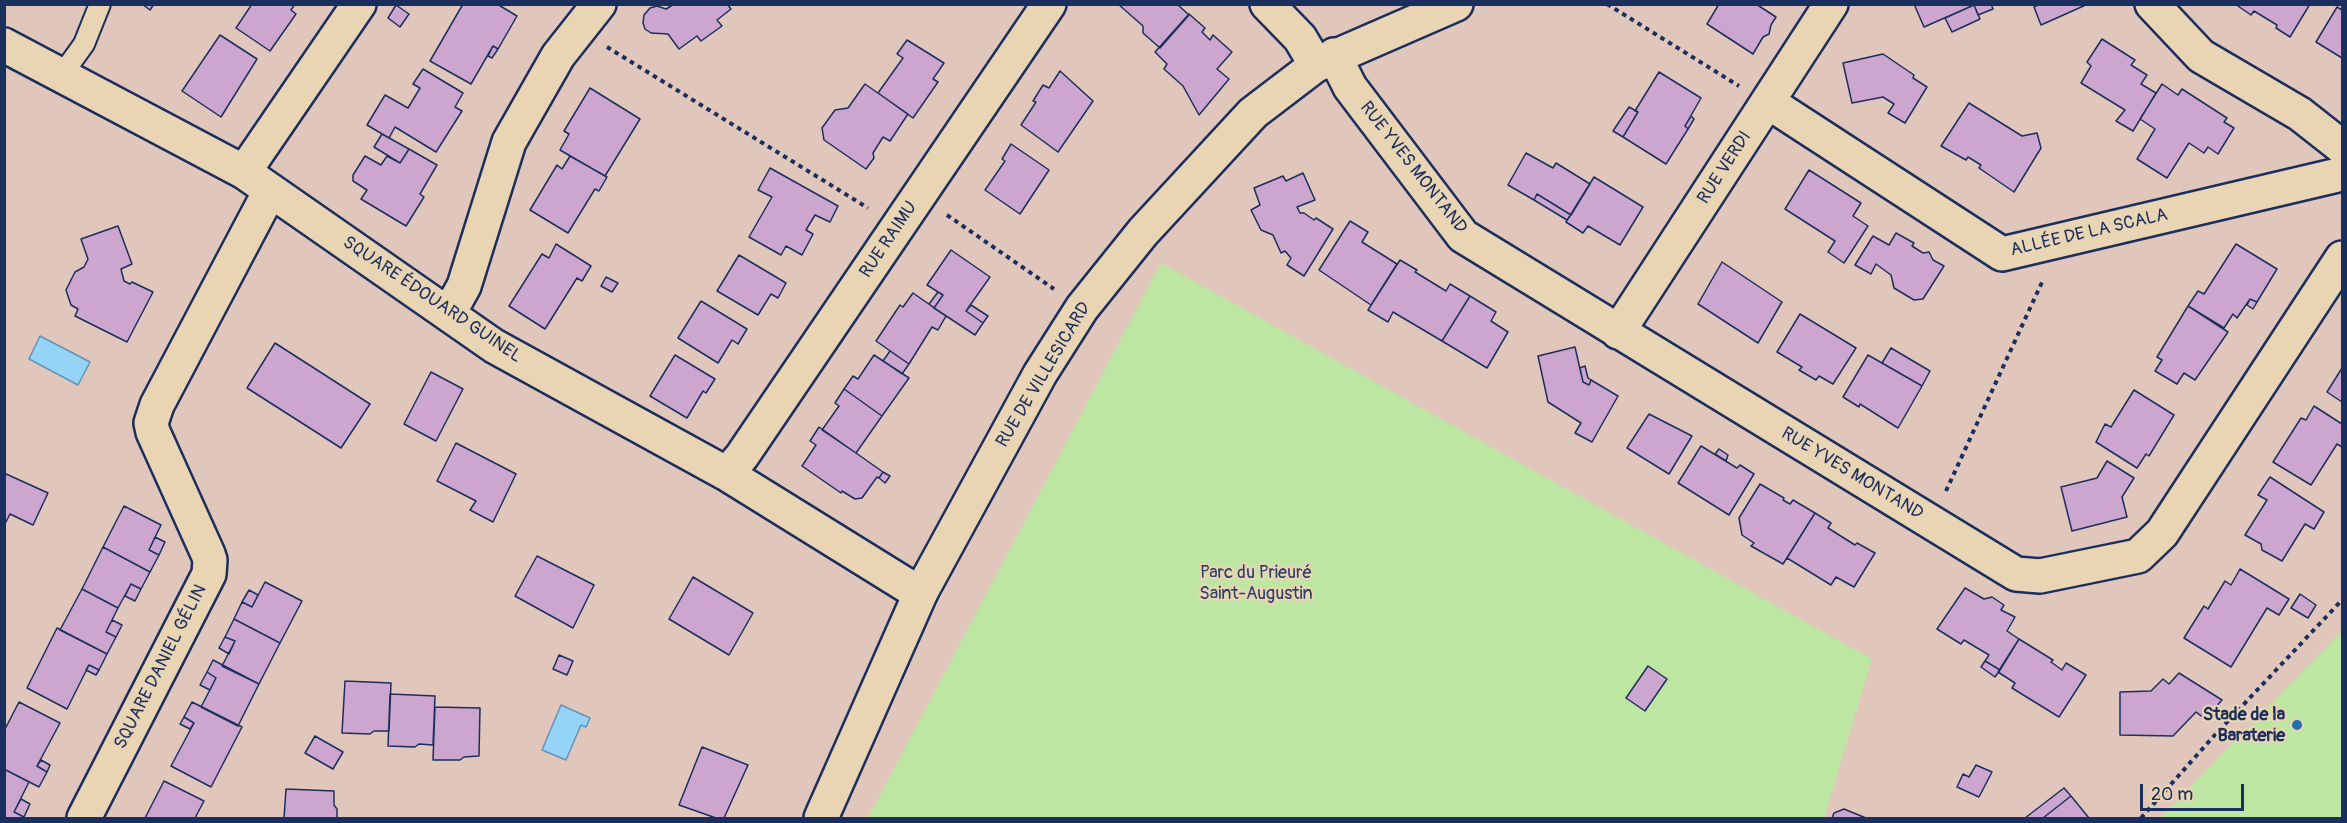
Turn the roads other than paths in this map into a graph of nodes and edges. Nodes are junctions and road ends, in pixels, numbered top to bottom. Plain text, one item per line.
1 (100, 4) edge
2 (359, 4) edge
3 (599, 4) edge
4 (1049, 4) edge
5 (1267, 4) edge
6 (1456, 4) edge
7 (1831, 4) edge
8 (2152, 4) edge
9 (4, 45) edge
10 (1325, 60) junction
11 (62, 76) junction
12 (1754, 95) junction
13 (2343, 147) edge
14 (2343, 174) edge
15 (257, 182) junction
16 (2343, 258) edge
17 (449, 313) junction
18 (1618, 332) junction
19 (727, 474) junction
20 (921, 592) junction
21 (84, 819) edge
22 (821, 819) edge

1 - 11 lane
2 - 15 street
3 - 17 street
4 - 19 street, RUE RAIMU
5 - 10 street, RUE YVES MONTAND
6 - 10 street, RUE DE VILLESICARD
7 - 12 street, RUE VERDI
8 - 13 street
9 - 11 street, SQUARE ÉDOUARD GUINEL
10 - 18 street, RUE YVES MONTAND
10 - 20 street, RUE DE VILLESICARD
11 - 15 street, SQUARE ÉDOUARD GUINEL
12 - 14 street, ALLÉE DE LA SCALA
12 - 18 street, RUE VERDI
15 - 17 street, SQUARE ÉDOUARD GUINEL
15 - 21 street, SQUARE DANIEL GÉLIN
16 - 18 street, RUE YVES MONTAND
17 - 19 street, SQUARE ÉDOUARD GUINEL
19 - 20 street, SQUARE ÉDOUARD GUINEL
20 - 22 street, RUE DE VILLESICARD

